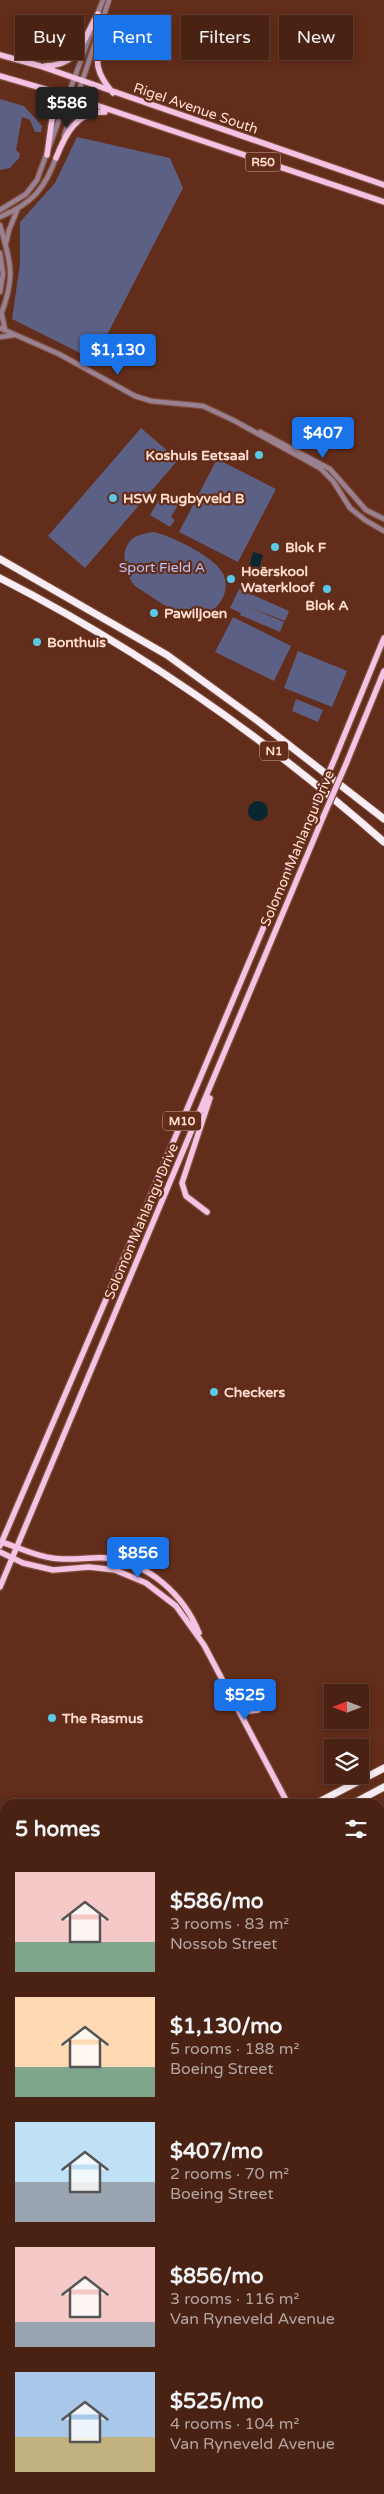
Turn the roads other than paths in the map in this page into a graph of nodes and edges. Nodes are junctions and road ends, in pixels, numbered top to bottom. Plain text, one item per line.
1 (103, 0) edge
2 (109, 0) edge
3 (98, 14) junction
4 (104, 15) edge
5 (94, 45) edge
6 (0, 55) edge
7 (97, 60) edge
8 (40, 66) junction
9 (0, 76) edge
10 (75, 79) junction
11 (82, 82) junction
12 (42, 89) junction
13 (114, 93) junction
14 (68, 96) junction
15 (77, 100) junction
16 (112, 113) junction
17 (47, 155) junction
18 (56, 158) junction
19 (382, 184) edge
20 (346, 190) junction
21 (384, 202) edge
22 (19, 207) junction
23 (384, 207) edge
24 (0, 210) edge
25 (0, 217) edge
26 (0, 225) edge
27 (6, 245) junction
28 (0, 253) edge
29 (0, 292) edge
30 (2, 311) junction
31 (0, 317) edge
32 (2, 329) edge
33 (15, 334) junction
34 (0, 337) edge
35 (233, 420) junction
36 (384, 519) edge
37 (384, 531) edge
38 (0, 559) edge
39 (0, 578) edge
40 (384, 638) edge
41 (384, 671) edge
42 (384, 819) edge
43 (384, 842) edge
44 (228, 1044) junction
45 (207, 1212) dead end
46 (1, 1544) edge
47 (17, 1547) junction
48 (0, 1552) edge
49 (12, 1558) junction
50 (0, 1587) edge
51 (204, 1644) junction
52 (236, 1706) junction
53 (258, 1710) dead end
54 (384, 1768) edge
55 (384, 1788) edge
56 (285, 1799) edge
57 (325, 1799) edge
58 (362, 1799) edge

1 - 3 street
2 - 4 street
3 - 8 main road
3 - 10 street
5 - 11 street
6 - 8 main road, Rigel Avenue South / R50
7 - 13 main road
8 - 10 main road, Rigel Avenue South / R50
9 - 12 main road, R50
10 - 11 main road, Rigel Avenue South / R50
10 - 14 street
11 - 13 main road, Rigel Avenue South / R50
11 - 15 street
12 - 14 main road, R50
12 - 17 main road
13 - 19 main road, Rigel Avenue South / R50
14 - 15 main road, R50
14 - 17 street
15 - 16 main road, R50
15 - 18 street
16 - 18 main road
16 - 20 main road, R50
17 - 24 street
18 - 22 street
20 - 21 main road, R50
20 - 23 main road
22 - 25 street
22 - 27 street
26 - 27 street
27 - 30 street
28 - 29 street
30 - 31 street
30 - 32 street
32 - 33 street
33 - 34 street
33 - 35 street
35 - 36 street
35 - 37 street
38 - 42 highway, N1
39 - 43 highway, N1
40 - 46 main road, Solomon Mahlangu Drive / M10, bridge
41 - 44 main road, Solomon Mahlangu Drive / M10, bridge
44 - 45 main road
44 - 47 main road, Solomon Mahlangu Drive / M10
46 - 47 main road
47 - 49 main road, Solomon Mahlangu Drive / M10
47 - 51 main road
48 - 49 main road
49 - 50 main road, Solomon Mahlangu Drive / M10
49 - 51 main road
51 - 52 main road
52 - 53 main road
52 - 56 main road
54 - 57 highway
55 - 58 highway

